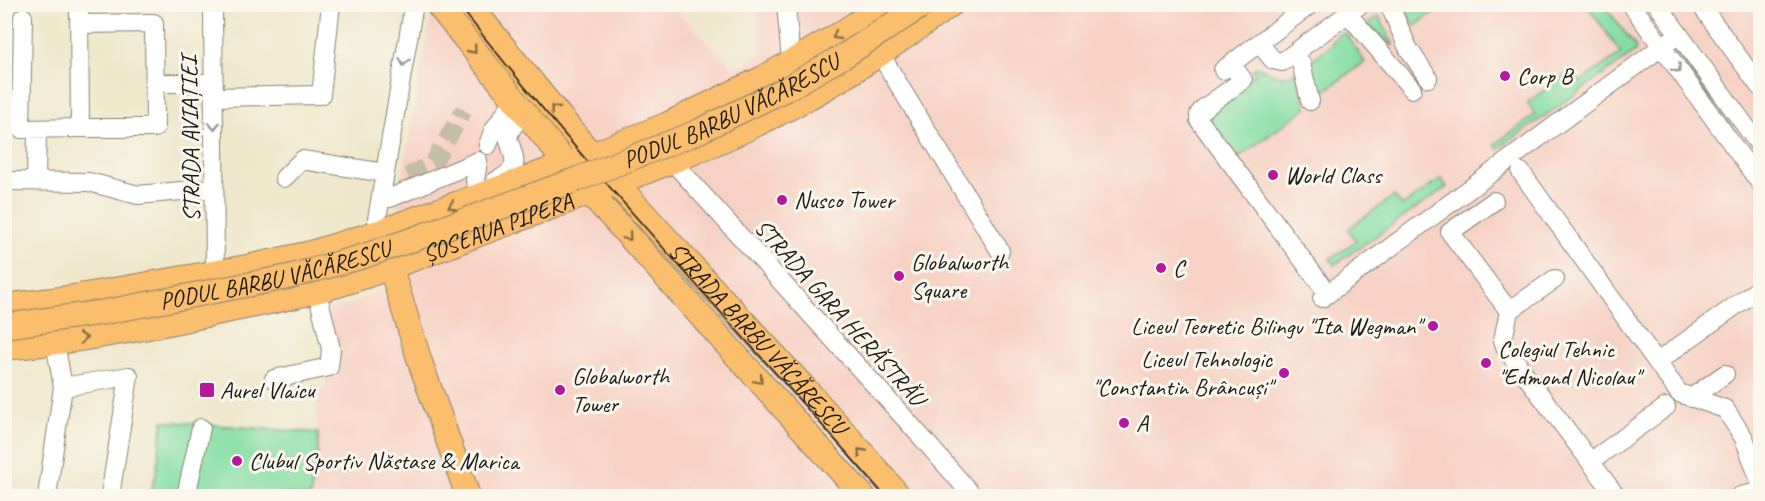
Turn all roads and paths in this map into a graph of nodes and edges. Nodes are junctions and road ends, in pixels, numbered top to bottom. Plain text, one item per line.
1 (79, 4) edge
2 (213, 4) edge
3 (332, 4) edge
4 (414, 4) edge
5 (437, 4) edge
6 (469, 4) edge
7 (786, 4) edge
8 (885, 4) edge
9 (924, 4) edge
10 (952, 4) edge
11 (1311, 4) edge
12 (1389, 4) edge
13 (1631, 4) edge
14 (1700, 4) edge
15 (1666, 8) edge
16 (1354, 9) edge
17 (23, 16) dead end
18 (79, 24) junction
19 (1679, 34) junction
20 (1259, 43) junction
21 (1662, 47) junction
22 (880, 54) junction
23 (791, 62) junction
24 (1301, 63) dead end
25 (1428, 78) dead end
26 (154, 83) junction
27 (1761, 87) edge
28 (1412, 89) dead end
29 (214, 90) junction
30 (1310, 101) dead end
31 (520, 107) junction
32 (80, 128) junction
33 (37, 130) junction
34 (1761, 146) edge
35 (591, 155) junction
36 (672, 161) junction
37 (566, 164) junction
38 (1521, 172) dead end
39 (385, 173) junction
40 (284, 178) dead end
41 (4, 181) edge
42 (36, 181) junction
43 (616, 183) junction
44 (1761, 183) edge
45 (214, 188) junction
46 (490, 189) junction
47 (589, 192) junction
48 (381, 198) junction
49 (1494, 201) dead end
50 (379, 232) junction
51 (1000, 251) dead end
52 (390, 267) junction
53 (215, 273) junction
54 (1555, 279) dead end
55 (327, 288) junction
56 (1761, 288) edge
57 (4, 306) edge
58 (1509, 311) junction
59 (4, 326) edge
60 (55, 342) junction
61 (4, 348) edge
62 (1657, 362) junction
63 (1725, 374) dead end
64 (274, 379) dead end
65 (63, 387) junction
66 (1692, 398) junction
67 (1666, 407) dead end
68 (201, 428) dead end
69 (1590, 462) junction
70 (1761, 481) edge
71 (1761, 492) edge
72 (46, 496) edge
73 (110, 496) edge
74 (186, 496) edge
75 (468, 496) edge
76 (863, 496) edge
77 (899, 496) edge
78 (973, 496) edge
79 (1616, 496) edge
80 (1740, 496) edge

1 - 18 street
2 - 29 street, STRADA AVIAȚIEI
3 - 29 street
4 -> 39 street
5 -> 31 main road, STRADA BARBU VĂCĂRESCU
35 -> 6 main road, STRADA BARBU VĂCĂRESCU
7 - 23 street
8 -> 23 main road, ȘOSEAUA PIPERA
9 - 59 main road, PODUL BARBU VĂCĂRESCU, bridge
10 - 22 main road, ȘOSEAUA PIPERA
11 - 20 street
12 - 25 street
13 - 21 street
14 - 27 street
15 - 19 street
16 - 20 street
16 - 28 street
17 - 33 street
18 - 26 street
18 - 32 street
19 - 21 street
19 - 34 street
20 - 21 street
21 -> 44 street
22 - 36 main road, ȘOSEAUA PIPERA
22 - 51 street
23 - 35 main road, ȘOSEAUA PIPERA
24 - 30 street
26 - 29 street
26 - 32 street
29 -> 45 street, STRADA AVIAȚIEI
31 - 37 main road, STRADA BARBU VĂCĂRESCU
31 - 46 street
32 - 33 street
33 - 42 street
35 - 37 main road, ȘOSEAUA PIPERA
35 - 43 main road, STRADA BARBU VĂCĂRESCU
36 - 43 main road, ȘOSEAUA PIPERA
36 - 78 street, STRADA GARA HERĂSTRĂU
37 - 46 main road, ȘOSEAUA PIPERA
37 - 47 main road, STRADA BARBU VĂCĂRESCU
38 - 62 street
39 - 40 street
39 - 48 street
41 - 42 street
42 - 45 street
43 - 47 main road, ȘOSEAUA PIPERA
77 -> 43 main road, STRADA BARBU VĂCĂRESCU
45 - 53 street, STRADA AVIAȚIEI
46 - 48 street
46 -> 50 main road, ȘOSEAUA PIPERA
47 - 52 main road, ȘOSEAUA PIPERA
47 -> 76 main road, STRADA BARBU VĂCĂRESCU
48 - 50 street
49 - 58 street
50 - 52 main road
50 - 53 main road, ȘOSEAUA PIPERA
52 - 55 main road, ȘOSEAUA PIPERA
52 - 75 main road
53 - 57 main road, ȘOSEAUA PIPERA
54 - 58 street
60 -> 55 main road, ȘOSEAUA PIPERA
55 - 64 street
56 - 62 street
58 - 69 street
60 - 61 main road, ȘOSEAUA PIPERA
60 - 65 street
62 - 66 street
63 - 66 street
65 - 72 street
65 - 73 street
66 - 70 street
67 - 69 street
68 - 74 street
69 - 79 street
71 - 80 street

